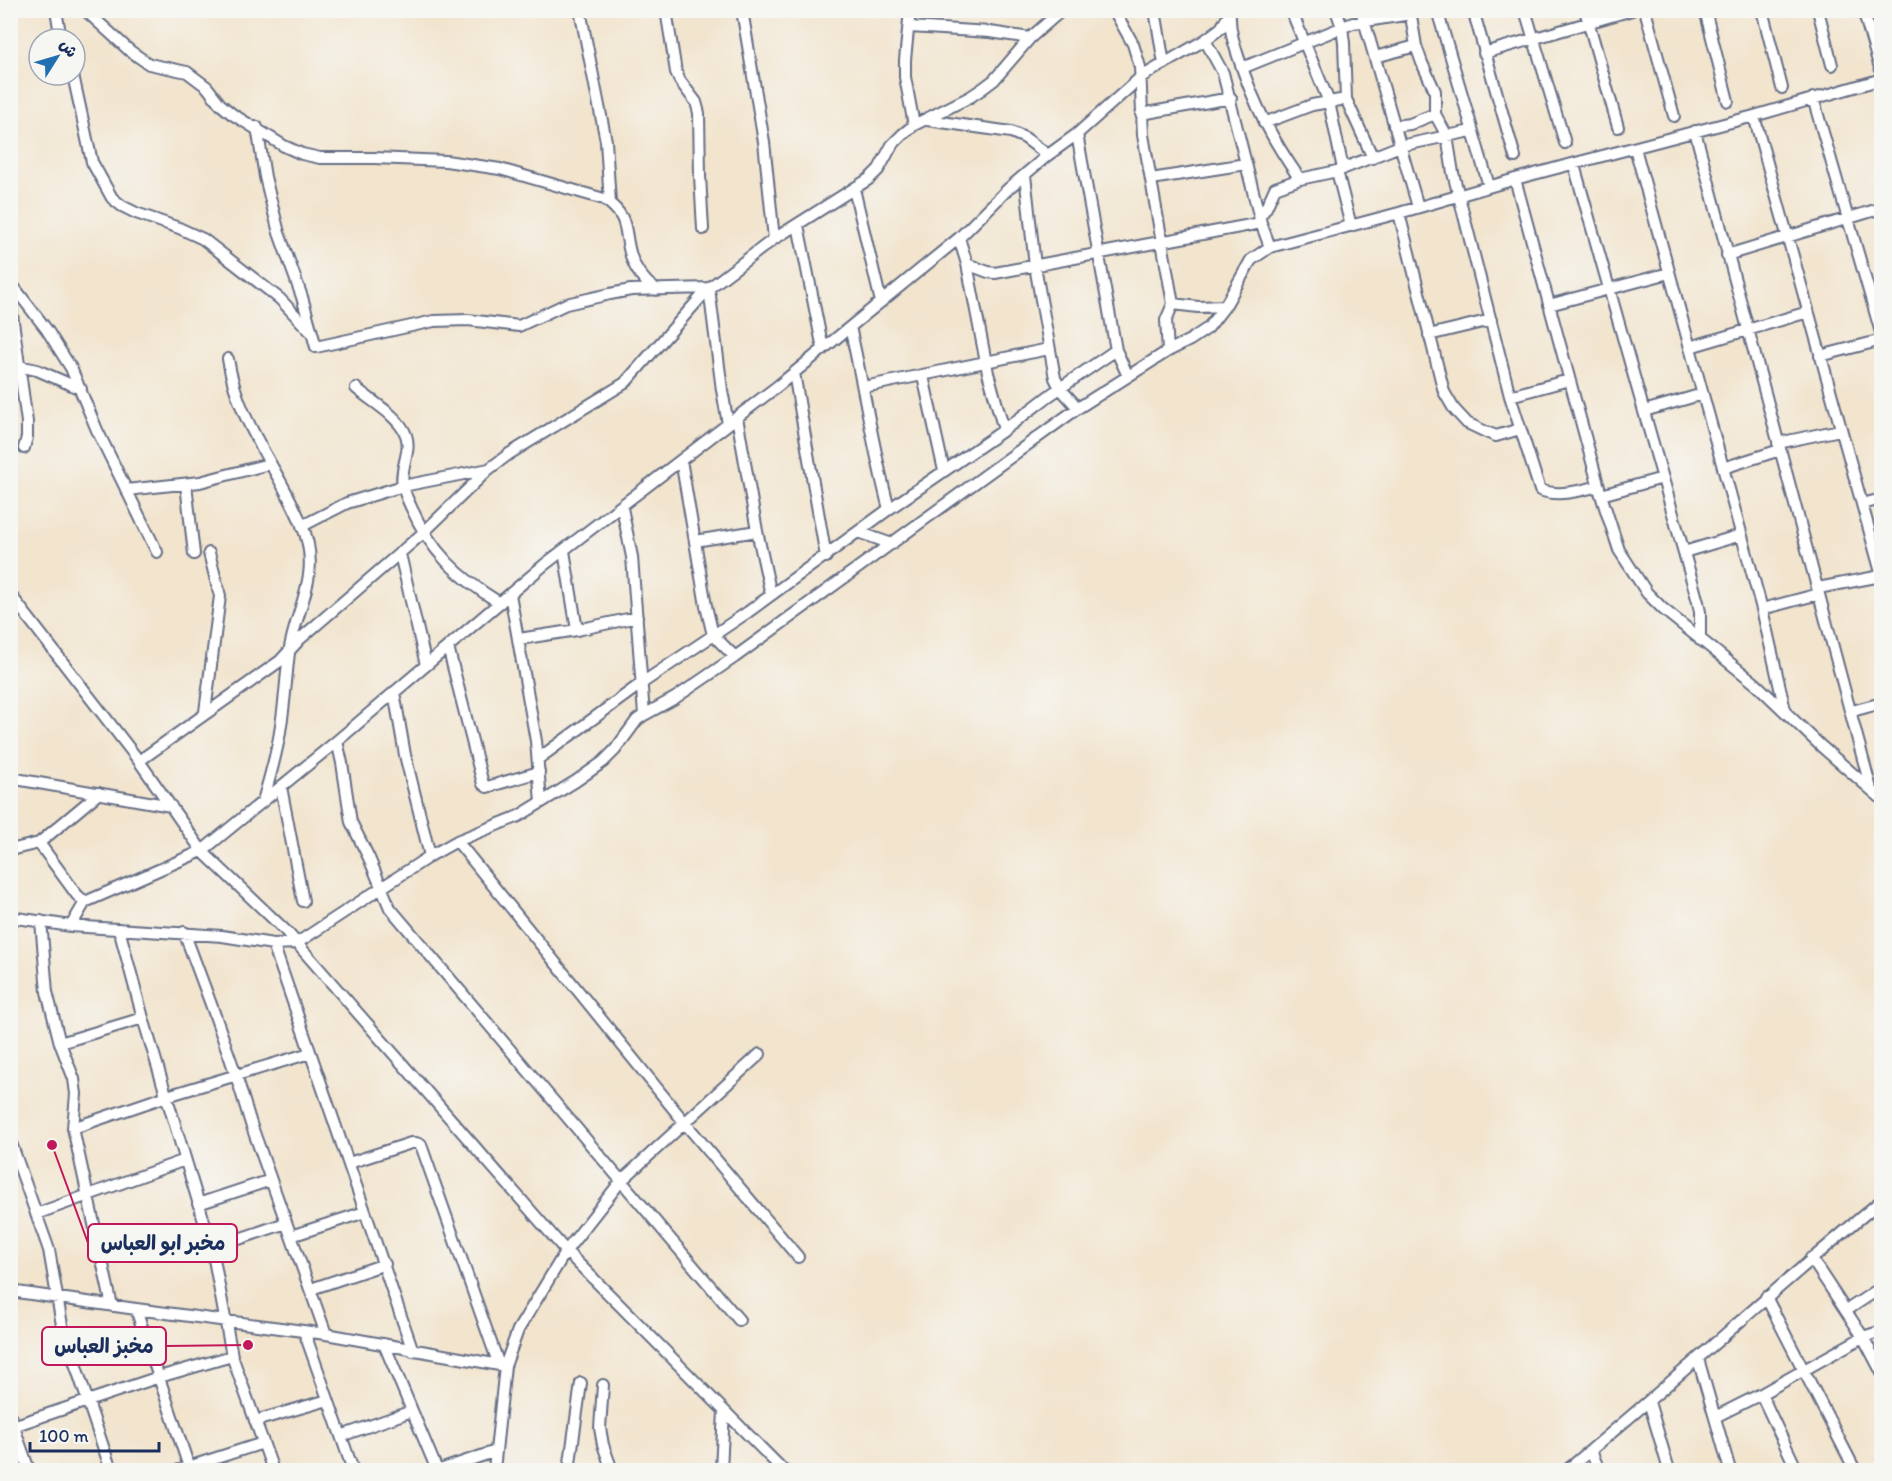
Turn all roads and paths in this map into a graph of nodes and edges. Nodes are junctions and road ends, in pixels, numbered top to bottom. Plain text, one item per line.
1 (56, 10) edge
2 (85, 10) edge
3 (580, 10) edge
4 (666, 10) edge
5 (742, 10) edge
6 (910, 10) edge
7 (1062, 10) edge
8 (1114, 10) edge
9 (1155, 10) edge
10 (1291, 10) edge
11 (1336, 10) edge
12 (1437, 10) edge
13 (1473, 10) edge
14 (1525, 10) edge
15 (1585, 10) edge
16 (1632, 10) edge
17 (1645, 10) edge
18 (1705, 10) edge
19 (1762, 10) edge
20 (1818, 10) edge
21 (1863, 10) edge
22 (1231, 11) edge
23 (1411, 12) edge
24 (1363, 16) edge
25 (1589, 24) junction
26 (59, 27) edge
27 (910, 27) junction
28 (1342, 27) junction
29 (1030, 38) junction
30 (1532, 39) junction
31 (1205, 40) junction
32 (1304, 42) junction
33 (1416, 46) junction
34 (1484, 53) junction
35 (1375, 57) junction
36 (1164, 64) junction
37 (1832, 65) dead end
38 (1242, 68) junction
39 (1881, 72) edge
40 (1141, 77) junction
41 (76, 87) edge
42 (1782, 87) dead end
43 (1813, 98) junction
44 (1231, 99) junction
45 (1346, 99) junction
46 (1728, 101) dead end
47 (1329, 102) junction
48 (1141, 114) junction
49 (1435, 114) junction
50 (1674, 116) dead end
51 (1754, 116) junction
52 (927, 120) junction
53 (1264, 123) junction
54 (914, 125) junction
55 (1394, 126) junction
56 (256, 127) junction
57 (1618, 127) dead end
58 (1472, 131) junction
59 (1695, 131) junction
60 (1077, 134) junction
61 (1447, 136) junction
62 (1565, 143) dead end
63 (1400, 146) junction
64 (1635, 148) junction
65 (1048, 155) junction
66 (1515, 157) dead end
67 (1373, 158) junction
68 (1246, 164) junction
69 (1574, 165) junction
70 (1340, 170) junction
71 (1025, 175) junction
72 (1151, 179) junction
73 (1300, 179) junction
74 (1515, 179) junction
75 (1489, 186) junction
76 (854, 189) junction
77 (1459, 196) junction
78 (610, 203) junction
79 (1418, 207) junction
80 (1881, 207) edge
81 (1399, 213) junction
82 (1849, 218) junction
83 (1260, 220) junction
84 (798, 225) junction
85 (1351, 226) junction
86 (703, 229) dead end
87 (1788, 235) junction
88 (958, 238) junction
89 (774, 239) junction
90 (1161, 242) junction
91 (1270, 247) junction
92 (1097, 253) junction
93 (1727, 255) junction
94 (966, 264) junction
95 (1035, 266) junction
96 (1669, 273) junction
97 (10, 282) edge
98 (1610, 287) junction
99 (709, 288) junction
100 (656, 290) junction
101 (10, 300) edge
102 (881, 302) junction
103 (1173, 304) junction
104 (1549, 305) junction
105 (1226, 306) junction
106 (1808, 312) junction
107 (1491, 320) junction
108 (850, 327) junction
109 (1747, 330) junction
110 (310, 331) junction
111 (1429, 335) junction
112 (1881, 336) edge
113 (1881, 340) edge
114 (1690, 347) junction
115 (823, 349) junction
116 (1049, 349) junction
117 (1116, 350) junction
118 (1168, 351) junction
119 (1820, 356) junction
120 (228, 359) dead end
121 (986, 363) junction
122 (14, 365) edge
123 (794, 372) junction
124 (923, 376) junction
125 (1128, 376) junction
126 (1569, 380) junction
127 (864, 387) junction
128 (356, 388) dead end
129 (1060, 388) junction
130 (81, 389) junction
131 (1702, 394) junction
132 (1510, 396) junction
133 (1078, 408) junction
134 (1644, 411) junction
135 (733, 420) junction
136 (1520, 429) junction
137 (1840, 429) junction
138 (1004, 430) junction
139 (1779, 447) junction
140 (24, 448) dead end
141 (681, 460) junction
142 (269, 464) junction
143 (1723, 468) junction
144 (489, 469) junction
145 (944, 471) junction
146 (1663, 478) junction
147 (186, 484) junction
148 (403, 486) junction
149 (126, 490) junction
150 (1600, 490) junction
151 (1881, 498) edge
152 (1862, 504) junction
153 (622, 508) junction
154 (889, 509) junction
155 (302, 526) junction
156 (757, 531) junction
157 (858, 532) junction
158 (423, 533) junction
159 (1741, 535) junction
160 (694, 541) junction
161 (892, 544) junction
162 (564, 551) junction
163 (157, 552) dead end
164 (1684, 552) junction
165 (208, 553) dead end
166 (194, 554) dead end
167 (400, 554) junction
168 (826, 557) junction
169 (1881, 576) edge
170 (1819, 591) junction
171 (10, 594) edge
172 (510, 594) junction
173 (771, 595) junction
174 (500, 603) junction
175 (1762, 609) junction
176 (637, 617) junction
177 (576, 630) junction
178 (713, 635) junction
179 (519, 639) junction
180 (1700, 640) junction
181 (448, 647) junction
182 (290, 651) junction
183 (735, 657) junction
184 (426, 665) junction
185 (642, 683) junction
186 (394, 692) junction
187 (1881, 703) edge
188 (1785, 710) junction
189 (1851, 711) junction
190 (205, 712) junction
191 (644, 715) junction
192 (337, 741) junction
193 (538, 759) junction
194 (139, 761) junction
195 (539, 772) junction
196 (10, 778) edge
197 (281, 787) junction
198 (1872, 789) junction
199 (99, 793) junction
200 (1881, 799) edge
201 (263, 801) junction
202 (541, 802) junction
203 (171, 806) junction
204 (457, 841) junction
205 (39, 843) junction
206 (10, 850) edge
207 (201, 851) junction
208 (430, 856) junction
209 (381, 889) junction
210 (303, 901) dead end
211 (85, 902) junction
212 (10, 917) edge
213 (41, 921) junction
214 (71, 926) junction
215 (119, 929) junction
216 (184, 933) junction
217 (297, 943) junction
218 (273, 944) junction
219 (143, 1018) junction
220 (60, 1043) junction
221 (310, 1053) junction
222 (760, 1054) dead end
223 (236, 1075) junction
224 (167, 1096) junction
225 (685, 1123) junction
226 (73, 1128) junction
227 (10, 1140) edge
228 (186, 1160) junction
229 (349, 1163) junction
230 (271, 1180) junction
231 (621, 1181) junction
232 (89, 1196) junction
233 (1881, 1200) edge
234 (198, 1204) junction
235 (365, 1212) junction
236 (36, 1214) junction
237 (286, 1223) junction
238 (291, 1236) junction
239 (212, 1248) junction
240 (566, 1251) junction
241 (798, 1257) dead end
242 (1811, 1258) junction
243 (385, 1264) junction
244 (1881, 1287) edge
245 (311, 1289) junction
246 (10, 1291) edge
247 (1766, 1297) junction
248 (58, 1298) junction
249 (112, 1306) junction
250 (136, 1309) junction
251 (1847, 1310) junction
252 (739, 1320) dead end
253 (224, 1321) junction
254 (1881, 1330) edge
255 (304, 1331) junction
256 (326, 1334) junction
257 (145, 1337) junction
258 (1863, 1337) junction
259 (384, 1344) junction
260 (413, 1351) junction
261 (232, 1356) junction
262 (73, 1359) junction
263 (1698, 1359) junction
264 (502, 1366) junction
265 (1805, 1369) junction
266 (1881, 1373) edge
267 (159, 1377) junction
268 (581, 1383) dead end
269 (603, 1385) dead end
270 (1761, 1394) junction
271 (328, 1400) junction
272 (87, 1401) junction
273 (1649, 1402) junction
274 (412, 1411) junction
275 (724, 1411) junction
276 (1715, 1417) junction
277 (255, 1421) junction
278 (12, 1423) edge
279 (341, 1436) junction
280 (263, 1443) junction
281 (496, 1451) junction
282 (1591, 1451) junction
283 (186, 1469) edge
284 (29, 1470) edge
285 (111, 1470) edge
286 (273, 1470) edge
287 (353, 1470) edge
288 (438, 1470) edge
289 (494, 1470) edge
290 (569, 1470) edge
291 (612, 1470) edge
292 (721, 1470) edge
293 (783, 1470) edge
294 (1567, 1470) edge
295 (1599, 1470) edge
296 (1669, 1470) edge
297 (1730, 1470) edge
298 (1797, 1470) edge
299 (1855, 1470) edge

1 - 26 street
2 - 56 street
3 - 78 street
4 - 86 street
5 - 89 street
6 - 27 street
7 - 29 street
8 - 40 street
9 - 36 street
10 - 32 street
11 - 28 street
12 - 58 street
13 - 34 street
14 - 30 street
15 - 25 street
16 - 25 street
17 - 50 street
18 - 46 street
19 - 42 street
20 - 37 street
21 - 39 street
22 - 31 street
22 - 38 street
23 - 24 street
23 - 33 street
24 - 28 street
24 - 35 street
25 - 30 street
25 - 57 street
27 - 29 street
27 - 54 street
28 - 32 street
28 - 45 street
29 - 52 street
30 - 34 street
30 - 62 street
31 - 36 street
31 - 44 street
32 - 38 street
32 - 47 street
33 - 35 street
33 - 49 street
34 - 66 street
35 - 55 street
36 - 40 street
38 - 53 street
39 - 43 street
40 - 48 street
40 - 60 street
41 - 110 street
43 - 51 street
43 - 82 street
44 - 48 street
44 - 68 street
45 - 47 street
45 - 67 street
47 - 53 street
47 - 70 street
48 - 72 street
49 - 55 street
49 - 61 street
51 - 59 street
51 - 87 street
52 - 54 street
52 - 65 street
53 - 73 street
54 - 76 street
55 - 63 street
56 - 78 street
56 - 110 street
58 - 61 street
58 - 75 street
59 - 64 street
59 - 93 street
60 - 65 street
60 - 92 street
61 - 63 street
61 - 77 street
63 - 67 street
63 - 79 street
64 - 69 street
64 - 96 street
65 - 71 street
67 - 70 street
68 - 72 street
68 - 83 street
69 - 74 street
69 - 98 street
70 - 73 street
70 - 85 street
71 - 88 street
71 - 95 street
72 - 90 street
73 - 83 street
74 - 75 street
74 - 104 street
75 - 77 street
76 - 84 street
76 - 102 street
77 - 79 street
77 - 107 street
78 - 100 street
79 - 81 street
80 - 82 street
81 - 85 street
81 - 111 street
82 - 87 street
82 - 112 street
83 - 90 street
83 - 91 street
84 - 89 street
84 - 115 street
85 - 91 street
87 - 93 street
87 - 106 street
88 - 94 street
88 - 102 street
89 - 99 street
90 - 92 street
90 - 103 street
91 - 105 street
92 - 95 street
92 - 117 street
93 - 109 street
94 - 95 street
94 - 121 street
95 - 116 street
96 - 98 street
96 - 114 street
97 - 130 street
98 - 104 street
98 - 134 street
99 - 100 street
99 - 135 street
99 - 144 street
100 - 110 street
101 - 122 street
102 - 108 street
103 - 105 street
103 - 118 street
104 - 126 street
105 - 118 street
106 - 109 street
106 - 119 street
107 - 111 street
107 - 132 street
108 - 115 street
108 - 127 street
109 - 114 street
109 - 139 street
111 - 136 street
113 - 119 street
114 - 131 street
115 - 123 street
116 - 121 street
116 - 129 street
117 - 125 street
117 - 129 street
118 - 125 street
119 - 137 street
120 - 142 street
121 - 124 street
121 - 138 street
122 - 130 street
122 - 140 street
123 - 135 street
123 - 168 street
124 - 127 street
124 - 145 street
125 - 133 street
126 - 132 street
126 - 150 street
127 - 154 street
128 - 148 street
129 - 133 street
129 - 138 street
130 - 149 street
131 - 134 street
131 - 143 street
132 - 136 street
133 - 161 street
134 - 146 street
135 - 141 street
135 - 156 street
136 - 150 street
137 - 139 street
137 - 152 street
138 - 145 street
139 - 143 street
139 - 170 street
141 - 153 street
141 - 160 street
142 - 147 street
142 - 155 street
143 - 159 street
144 - 148 street
144 - 158 street
145 - 154 street
146 - 150 street
146 - 164 street
147 - 149 street
147 - 166 street
148 - 155 street
148 - 158 street
149 - 163 street
150 - 180 street
151 - 152 street
152 - 169 street
153 - 162 street
153 - 176 street
154 - 157 street
155 - 182 street
156 - 160 street
156 - 173 street
157 - 161 street
157 - 168 street
158 - 167 street
158 - 174 street
159 - 164 street
159 - 175 street
160 - 178 street
161 - 183 street
162 - 172 street
162 - 177 street
164 - 180 street
165 - 190 street
167 - 182 street
167 - 184 street
168 - 173 street
169 - 170 street
170 - 175 street
170 - 189 street
171 - 194 street
172 - 174 street
172 - 179 street
173 - 178 street
174 - 181 street
175 - 188 street
176 - 177 street
176 - 185 street
177 - 179 street
178 - 183 street
178 - 185 street
179 - 193 street
180 - 188 street
181 - 184 street
181 - 195 street
182 - 190 street
182 - 201 street
183 - 191 street
184 - 186 street
185 - 191 street
185 - 193 street
186 - 192 street
186 - 208 street
187 - 189 street
188 - 198 street
189 - 198 street
190 - 194 street
191 - 202 street
192 - 197 street
192 - 209 street
193 - 195 street
194 - 203 street
195 - 202 street
196 - 199 street
197 - 201 street
197 - 210 street
198 - 200 street
199 - 203 street
199 - 205 street
201 - 207 street
202 - 204 street
203 - 207 street
204 - 208 street
204 - 225 street
205 - 206 street
205 - 211 street
207 - 211 street
207 - 217 street
208 - 209 street
209 - 217 street
209 - 231 street
211 - 214 street
212 - 213 street
213 - 214 street
213 - 220 street
214 - 215 street
215 - 216 street
215 - 219 street
216 - 218 street
216 - 223 street
217 - 218 street
217 - 240 street
218 - 221 street
219 - 220 street
219 - 224 street
220 - 226 street
221 - 223 street
221 - 229 street
222 - 225 street
223 - 224 street
223 - 230 street
224 - 226 street
224 - 228 street
225 - 231 street
225 - 241 street
226 - 232 street
227 - 236 street
228 - 232 street
228 - 234 street
229 - 235 street
229 - 264 street
230 - 234 street
230 - 237 street
231 - 240 street
231 - 252 street
232 - 236 street
232 - 249 street
233 - 242 street
234 - 239 street
235 - 238 street
235 - 243 street
236 - 248 street
237 - 238 street
237 - 239 street
238 - 245 street
239 - 253 street
240 - 264 street
240 - 275 street
242 - 247 street
242 - 251 street
243 - 245 street
243 - 260 street
244 - 251 street
245 - 256 street
246 - 248 street
247 - 263 street
247 - 265 street
248 - 249 street
248 - 262 street
249 - 250 street
250 - 253 street
250 - 257 street
251 - 258 street
253 - 255 street
253 - 261 street
254 - 258 street
255 - 256 street
255 - 271 street
256 - 259 street
257 - 262 street
257 - 267 street
258 - 265 street
258 - 266 street
259 - 260 street
259 - 274 street
260 - 264 street
261 - 267 street
261 - 277 street
262 - 272 street
263 - 273 street
263 - 276 street
264 - 281 street
265 - 270 street
265 - 299 street
267 - 272 street
267 - 283 street
268 - 290 street
269 - 291 street
270 - 276 street
270 - 298 street
271 - 277 street
271 - 279 street
272 - 278 street
272 - 285 street
273 - 282 street
273 - 296 street
274 - 279 street
274 - 288 street
275 - 292 street
275 - 293 street
276 - 297 street
277 - 280 street
278 - 284 street
279 - 287 street
280 - 283 street
280 - 286 street
281 - 288 street
281 - 289 street
282 - 294 street
282 - 295 street

